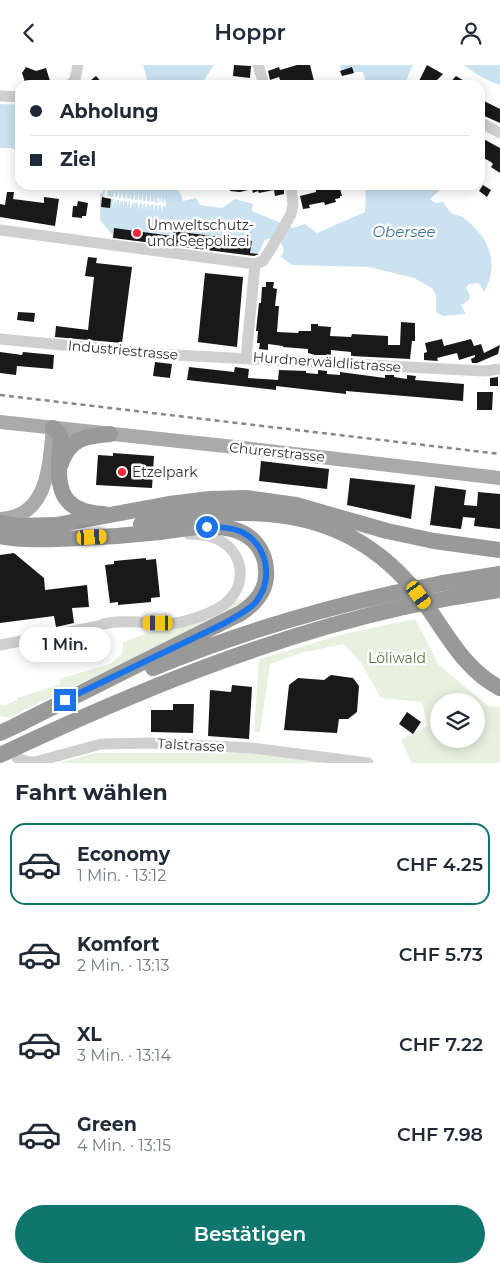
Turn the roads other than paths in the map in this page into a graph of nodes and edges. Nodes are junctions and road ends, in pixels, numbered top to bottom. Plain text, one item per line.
1 (78, 65) edge
2 (258, 65) edge
3 (74, 80) edge
4 (262, 80) edge
5 (0, 96) edge
6 (15, 97) edge
7 (485, 125) edge
8 (500, 133) edge
9 (292, 190) edge
10 (0, 230) edge
11 (255, 264) junction
12 (0, 339) edge
13 (246, 358) junction
14 (500, 369) edge
15 (0, 422) edge
16 (53, 428) junction
17 (110, 435) junction
18 (58, 476) junction
19 (500, 478) edge
20 (312, 509) junction
21 (121, 513) junction
22 (0, 519) edge
23 (0, 523) edge
24 (162, 532) junction
25 (0, 536) edge
26 (73, 538) junction
27 (500, 550) edge
28 (500, 574) edge
29 (500, 590) edge
30 (500, 596) edge
31 (456, 597) junction
32 (0, 645) edge
33 (500, 677) edge
34 (500, 688) edge
35 (7, 729) edge
36 (0, 755) edge
37 (17, 758) dead end
38 (368, 763) edge

1 - 3 street
2 - 4 street
5 - 6 street
7 - 8 street
9 - 11 street
10 - 11 street
11 - 13 street, Hurdnerwäldlistrasse
12 - 13 street, Industriestrasse
13 - 14 street, Hurdnerwäldlistrasse
15 - 16 main road, Churerstrasse
16 - 17 main road, Churerstrasse
16 - 18 highway
16 - 22 main road
17 - 18 highway
17 - 19 main road, Churerstrasse
18 - 21 highway
20 - 21 highway
20 - 27 highway
20 - 33 highway
21 - 23 highway
24 - 26 highway
24 - 32 street
24 - 35 highway
25 - 26 highway
26 - 34 highway
28 - 35 highway, bridge
29 - 31 highway
30 - 31 highway
31 - 36 highway, bridge
37 - 38 street, Talstrasse

